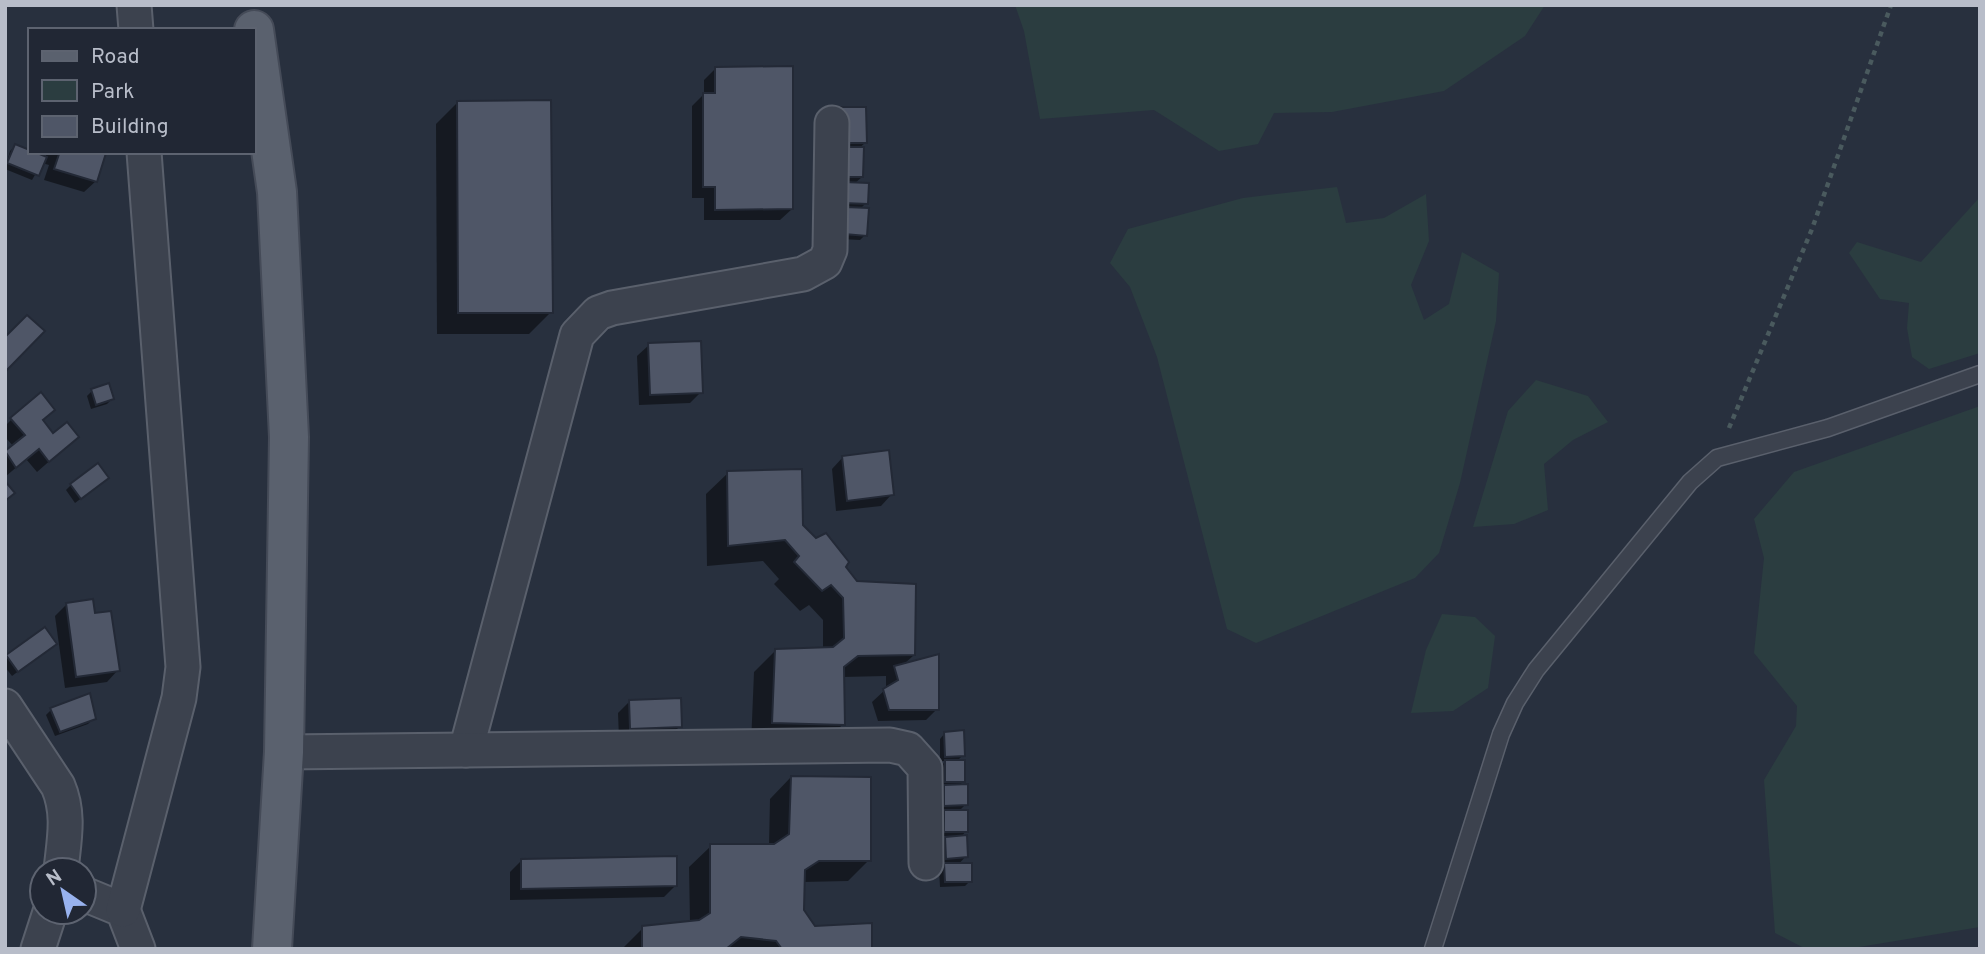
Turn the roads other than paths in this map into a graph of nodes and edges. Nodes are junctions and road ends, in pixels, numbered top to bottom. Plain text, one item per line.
1 (134, 5) edge
2 (250, 5) edge
3 (136, 28) edge
4 (254, 28) edge
5 (256, 44) edge
6 (832, 124) dead end
7 (144, 154) edge
8 (1980, 374) edge
9 (5, 706) edge
10 (466, 750) junction
11 (284, 752) junction
12 (62, 856) edge
13 (926, 863) dead end
14 (98, 900) edge
15 (123, 910) junction
16 (45, 926) edge
17 (38, 949) edge
18 (138, 949) edge
19 (272, 949) edge
20 (1433, 949) edge

1 - 3 street
2 - 4 main road
5 - 11 main road
6 - 10 street
7 - 15 street
8 - 20 lane
9 - 12 street
10 - 11 street
10 - 13 street
11 - 19 main road
14 - 15 street
15 - 18 street
16 - 17 street

